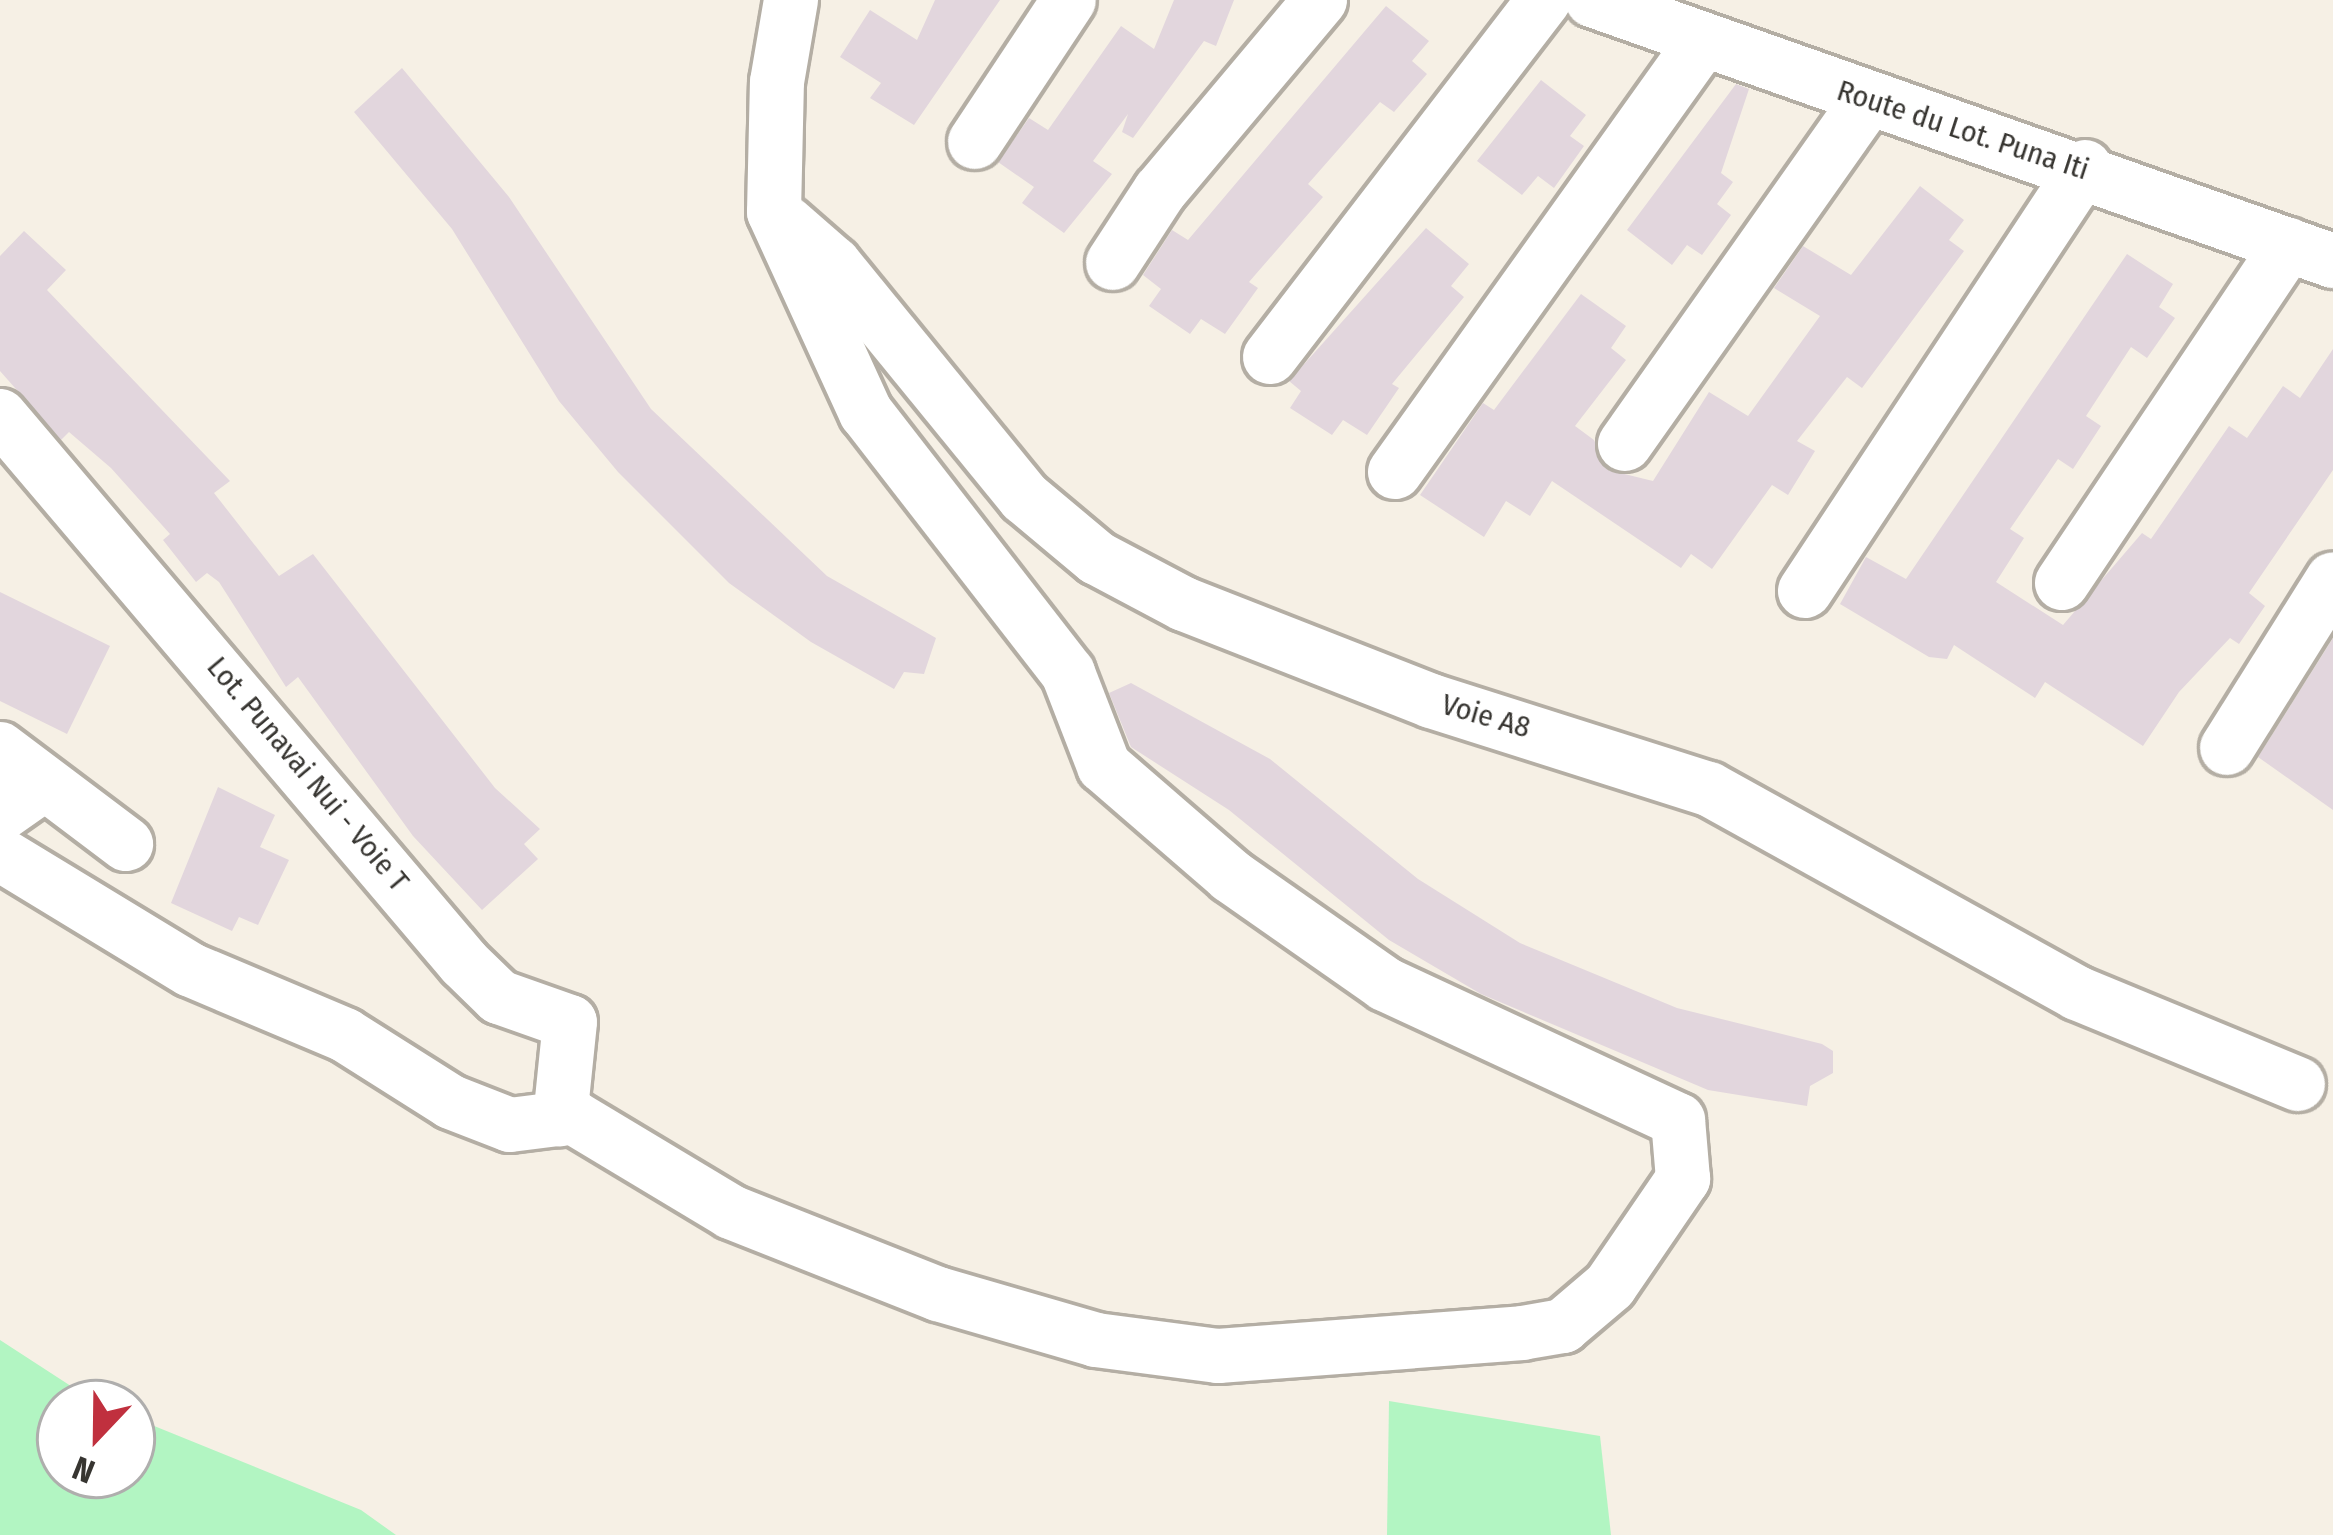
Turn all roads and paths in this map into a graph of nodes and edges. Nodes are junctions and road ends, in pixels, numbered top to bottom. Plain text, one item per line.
1 (791, 0) edge
2 (1069, 0) edge
3 (1320, 0) edge
4 (1544, 0) edge
5 (1592, 0) edge
6 (1702, 43) junction
7 (1868, 99) junction
8 (975, 142) dead end
9 (2085, 167) junction
10 (774, 212) junction
11 (2310, 253) edge
12 (1114, 263) dead end
13 (1270, 357) dead end
14 (0, 416) edge
15 (1624, 444) dead end
16 (1395, 472) dead end
17 (2333, 579) edge
18 (2062, 583) dead end
19 (1804, 591) dead end
20 (2227, 748) dead end
21 (0, 749) edge
22 (44, 784) junction
23 (0, 815) edge
24 (126, 844) dead end
25 (0, 854) edge
26 (2298, 1084) dead end
27 (560, 1119) junction

1 - 10 street
2 - 8 street
3 - 12 street
4 - 13 street
5 - 6 street, Route du Lot. Puna Iti
6 - 7 street, Route du Lot. Puna Iti
6 - 16 street
7 - 9 street, Route du Lot. Puna Iti
7 - 15 street
9 - 11 street, Route du Lot. Puna Iti
9 - 19 street
10 - 26 street, Voie A8
10 - 27 street
11 - 18 street
14 - 27 street, Lot. Punavai Nui - Voie T
17 - 20 street
21 - 22 street
22 - 23 street
22 - 24 street
25 - 27 street

